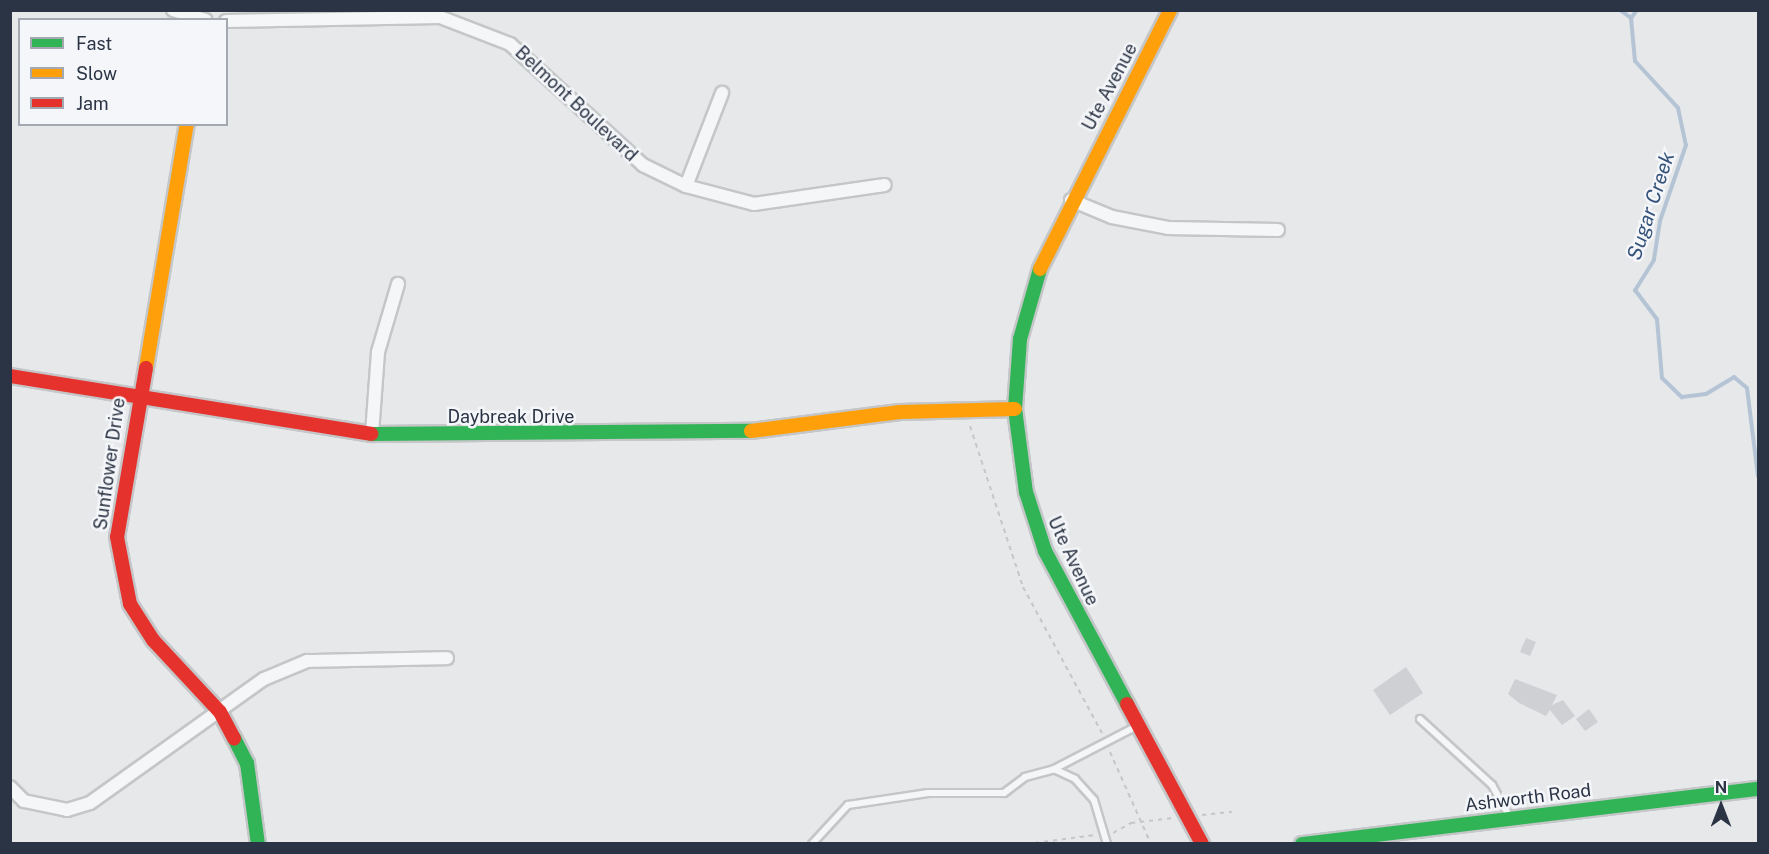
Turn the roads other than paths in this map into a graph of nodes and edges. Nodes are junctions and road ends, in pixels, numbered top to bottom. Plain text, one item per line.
1 (173, 10) edge
2 (1170, 10) edge
3 (199, 18) edge
4 (228, 21) edge
5 (722, 93) dead end
6 (187, 126) edge
7 (885, 185) dead end
8 (686, 186) junction
9 (1071, 200) junction
10 (1278, 230) dead end
11 (398, 284) dead end
12 (10, 376) edge
13 (137, 398) junction
14 (1015, 409) junction
15 (372, 434) junction
16 (447, 658) dead end
17 (220, 712) junction
18 (1420, 719) dead end
19 (1137, 726) junction
20 (1054, 769) junction
21 (10, 787) edge
22 (1758, 789) edge
23 (1510, 819) junction
24 (258, 843) edge
25 (812, 843) edge
26 (1107, 843) edge
27 (1202, 843) edge
28 (1302, 843) edge

1 - 3 street
2 - 9 street, Ute Avenue
4 - 8 street, Belmont Boulevard
5 - 8 street
6 - 13 street, Sunflower Drive
7 - 8 street, Belmont Boulevard
9 - 10 street
9 - 14 street, Ute Avenue
11 - 15 street
12 - 13 street, Daybreak Drive
13 - 15 street, Daybreak Drive
13 - 17 street, Sunflower Drive
14 - 15 street, Daybreak Drive
14 - 19 street, Ute Avenue
16 - 17 street
17 - 21 street
17 - 24 street, Sunflower Drive
18 - 23 lane
19 - 20 lane
19 - 27 street, Ute Avenue
20 - 25 lane
20 - 26 lane
22 - 23 street, Ashworth Road
23 - 28 street, Ashworth Road

